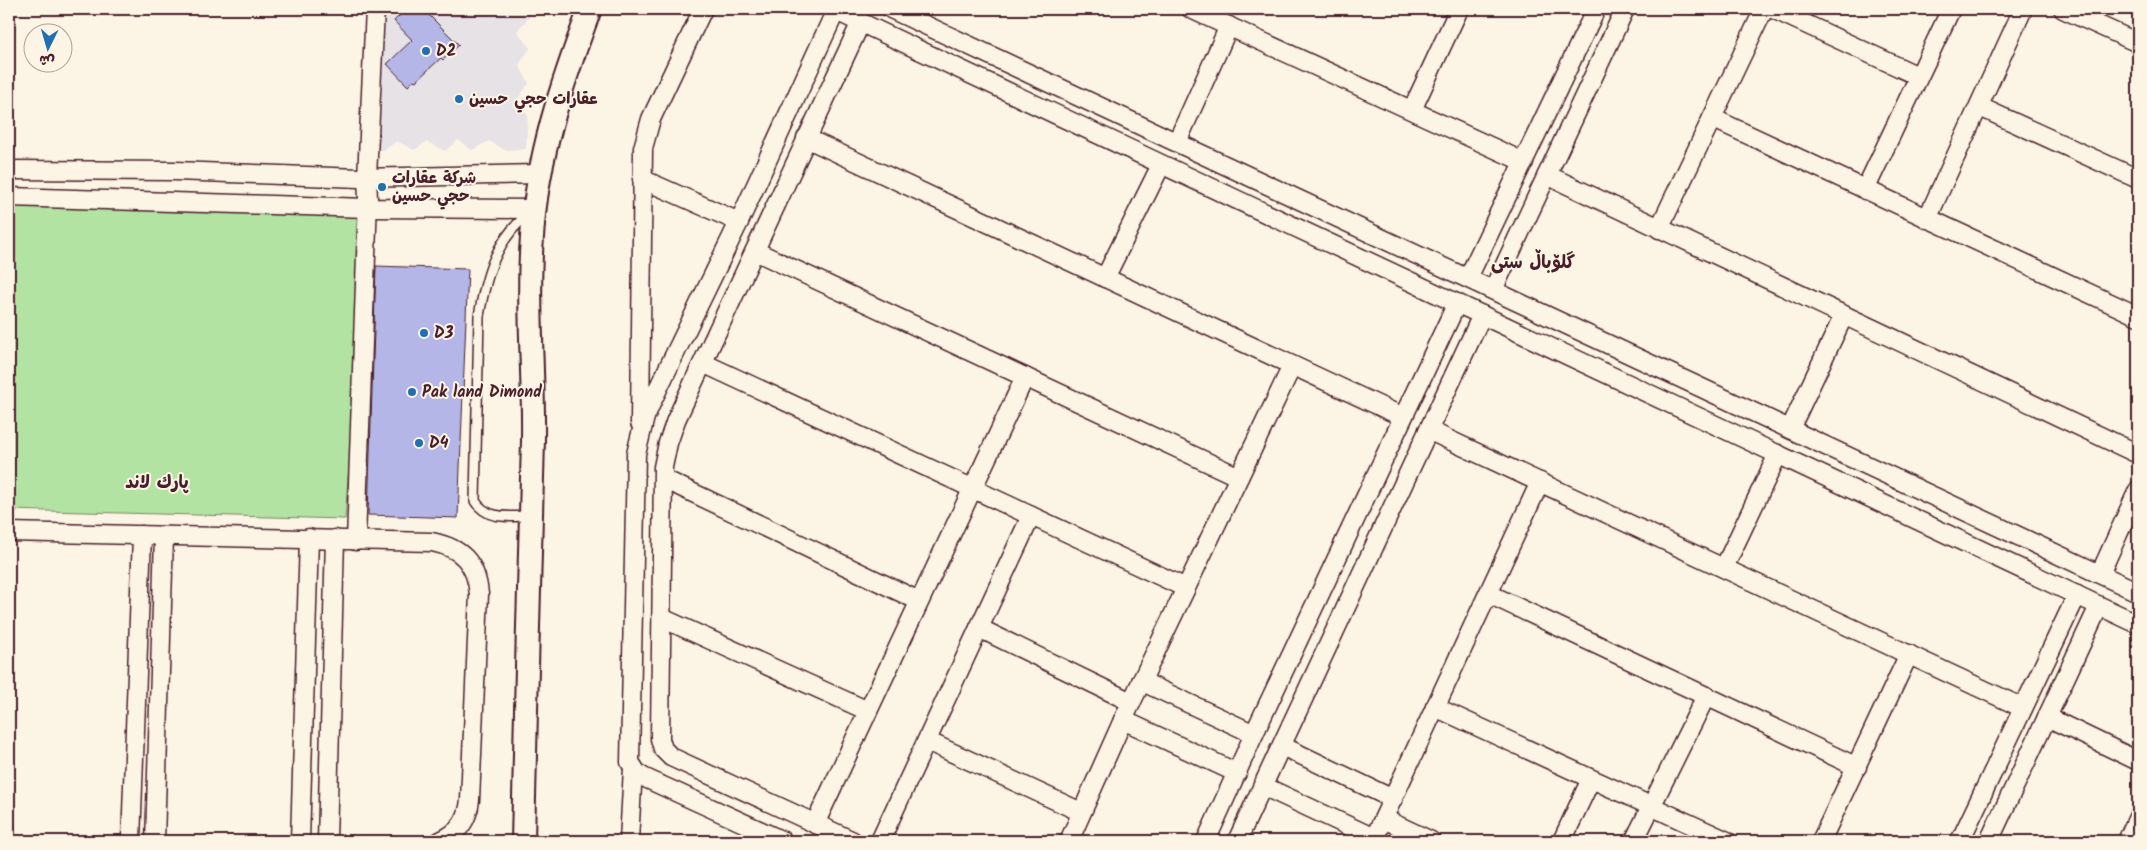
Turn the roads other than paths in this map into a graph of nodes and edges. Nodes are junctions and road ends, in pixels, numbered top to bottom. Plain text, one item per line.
1 (375, 9) edge
2 (590, 9) edge
3 (704, 9) edge
4 (891, 9) edge
5 (1191, 9) edge
6 (1459, 9) edge
7 (1596, 9) edge
8 (1625, 9) edge
9 (1764, 9) edge
10 (1773, 9) edge
11 (1951, 9) edge
12 (2023, 9) edge
13 (2063, 9) edge
14 (834, 10) edge
15 (861, 22) junction
16 (1229, 26) junction
17 (2138, 43) edge
18 (1918, 76) junction
19 (1980, 106) junction
20 (1412, 110) junction
21 (1712, 118) junction
22 (806, 138) junction
23 (1177, 142) junction
24 (1524, 162) junction
25 (1161, 164) junction
26 (9, 170) edge
27 (175, 171) junction
28 (540, 174) junction
29 (1547, 176) junction
30 (367, 177) junction
31 (642, 179) junction
32 (2138, 179) edge
33 (1865, 190) junction
34 (9, 197) edge
35 (175, 201) junction
36 (368, 208) junction
37 (534, 209) junction
38 (1927, 219) junction
39 (739, 222) junction
40 (1659, 229) junction
41 (754, 251) junction
42 (1105, 278) junction
43 (1468, 278) junction
44 (1493, 290) junction
45 (1457, 303) junction
46 (1482, 315) junction
47 (1844, 315) junction
48 (2138, 316) edge
49 (703, 363) junction
50 (1292, 366) junction
51 (1025, 377) junction
52 (1402, 418) junction
53 (1790, 429) junction
54 (1428, 430) junction
55 (640, 435) junction
56 (1778, 454) junction
57 (2138, 454) edge
58 (1238, 477) junction
59 (664, 479) junction
60 (1540, 482) junction
61 (1910, 485) junction
62 (972, 489) junction
63 (2138, 490) edge
64 (1899, 511) junction
65 (531, 516) junction
66 (1030, 516) junction
67 (9, 532) edge
68 (142, 535) junction
69 (164, 536) junction
70 (309, 538) junction
71 (335, 539) junction
72 (356, 541) junction
73 (1724, 568) junction
74 (2100, 574) junction
75 (1186, 588) junction
76 (2138, 592) edge
77 (1488, 594) junction
78 (2077, 595) junction
79 (919, 601) junction
80 (2099, 606) junction
81 (662, 618) junction
82 (2138, 624) edge
83 (979, 628) junction
84 (1909, 654) junction
85 (1141, 681) junction
86 (1706, 696) junction
87 (1131, 702) junction
88 (1435, 707) junction
89 (2023, 708) junction
90 (868, 712) junction
91 (2047, 717) junction
92 (1123, 720) junction
93 (1254, 734) junction
94 (927, 741) junction
95 (1282, 746) junction
96 (2138, 761) edge
97 (1857, 767) junction
98 (633, 768) junction
99 (1237, 773) junction
100 (1591, 779) junction
101 (1263, 786) junction
102 (1393, 799) junction
103 (1651, 806) junction
104 (1081, 812) junction
105 (2138, 817) edge
106 (1384, 819) junction
107 (815, 824) junction
108 (1373, 840) edge
109 (131, 841) edge
110 (154, 841) edge
111 (300, 841) edge
112 (326, 841) edge
113 (440, 841) edge
114 (522, 841) edge
115 (629, 841) edge
116 (783, 841) edge
117 (853, 841) edge
118 (880, 841) edge
119 (1069, 841) edge
120 (1206, 841) edge
121 (1237, 841) edge
122 (1432, 841) edge
123 (1562, 841) edge
124 (1634, 841) edge
125 (1727, 841) edge
126 (1821, 841) edge
127 (1960, 841) edge
128 (1989, 841) edge
129 (2127, 841) edge

1 - 30 street
2 - 28 street
3 - 31 street
4 - 23 street
5 - 16 street
6 - 20 street
7 - 24 street
8 - 29 street
9 - 21 street
10 - 18 street
11 - 18 street
12 - 19 street
13 - 17 street
14 - 15 street
14 - 39 street
15 - 22 street
15 - 25 street
16 - 20 street
16 - 23 street
18 - 33 street
19 - 32 street
19 - 38 street
20 - 24 street
21 - 33 street
21 - 40 street
22 - 41 street
22 - 42 street
23 - 43 street
24 - 43 street
25 - 42 street
25 - 45 street
26 - 27 street
27 - 30 street
27 - 35 street
28 - 30 street
28 - 37 street
29 - 40 street
29 - 44 street
30 - 36 street
31 - 39 street
31 - 55 street
33 - 38 street
34 - 35 street
35 - 36 street
36 - 37 street
36 - 72 street
37 - 65 street
37 - 65 lane
38 - 48 street
39 - 55 street
40 - 47 street
41 - 49 street
41 - 51 street
42 - 50 street
43 - 44 street
44 - 53 street
45 - 46 street
45 - 52 street
46 - 54 street
46 - 56 street
47 - 53 street
47 - 57 street
49 - 59 street
49 - 62 street
50 - 52 street
50 - 58 street
51 - 58 street
51 - 62 street
52 - 93 street
53 - 61 street
54 - 60 street
54 - 95 street
55 - 98 street
56 - 64 street
56 - 73 street
58 - 75 street
59 - 79 street
59 - 81 street
60 - 73 street
60 - 77 street
61 - 64 street
61 - 74 street
62 - 66 street
62 - 79 street
63 - 74 street
64 - 78 street
65 - 114 street
66 - 75 street
66 - 83 street
67 - 68 street
68 - 69 street
68 - 109 street
69 - 70 street
69 - 110 street
70 - 71 street
70 - 111 street
71 - 72 street
71 - 112 street
72 - 113 street
73 - 84 street
74 - 76 street
75 - 85 street
77 - 86 street
77 - 88 street
78 - 80 street
78 - 89 street
79 - 90 street
80 - 82 street
80 - 91 street
81 - 90 street
81 - 107 street
83 - 87 street
83 - 94 street
84 - 89 street
84 - 97 street
85 - 87 street
85 - 93 street
86 - 97 street
86 - 103 street
87 - 92 street
88 - 100 street
88 - 102 street
89 - 127 street
90 - 107 street
91 - 96 street
91 - 128 street
92 - 99 street
92 - 104 street
93 - 99 street
94 - 104 street
94 - 118 street
95 - 101 street
95 - 102 street
97 - 126 street
98 - 115 street
98 - 116 street
99 - 120 street
100 - 103 street
100 - 123 street
101 - 108 street
101 - 121 street
102 - 106 street
103 - 124 street
103 - 125 street
104 - 119 street
105 - 129 street
106 - 108 street
106 - 122 street
107 - 117 street

